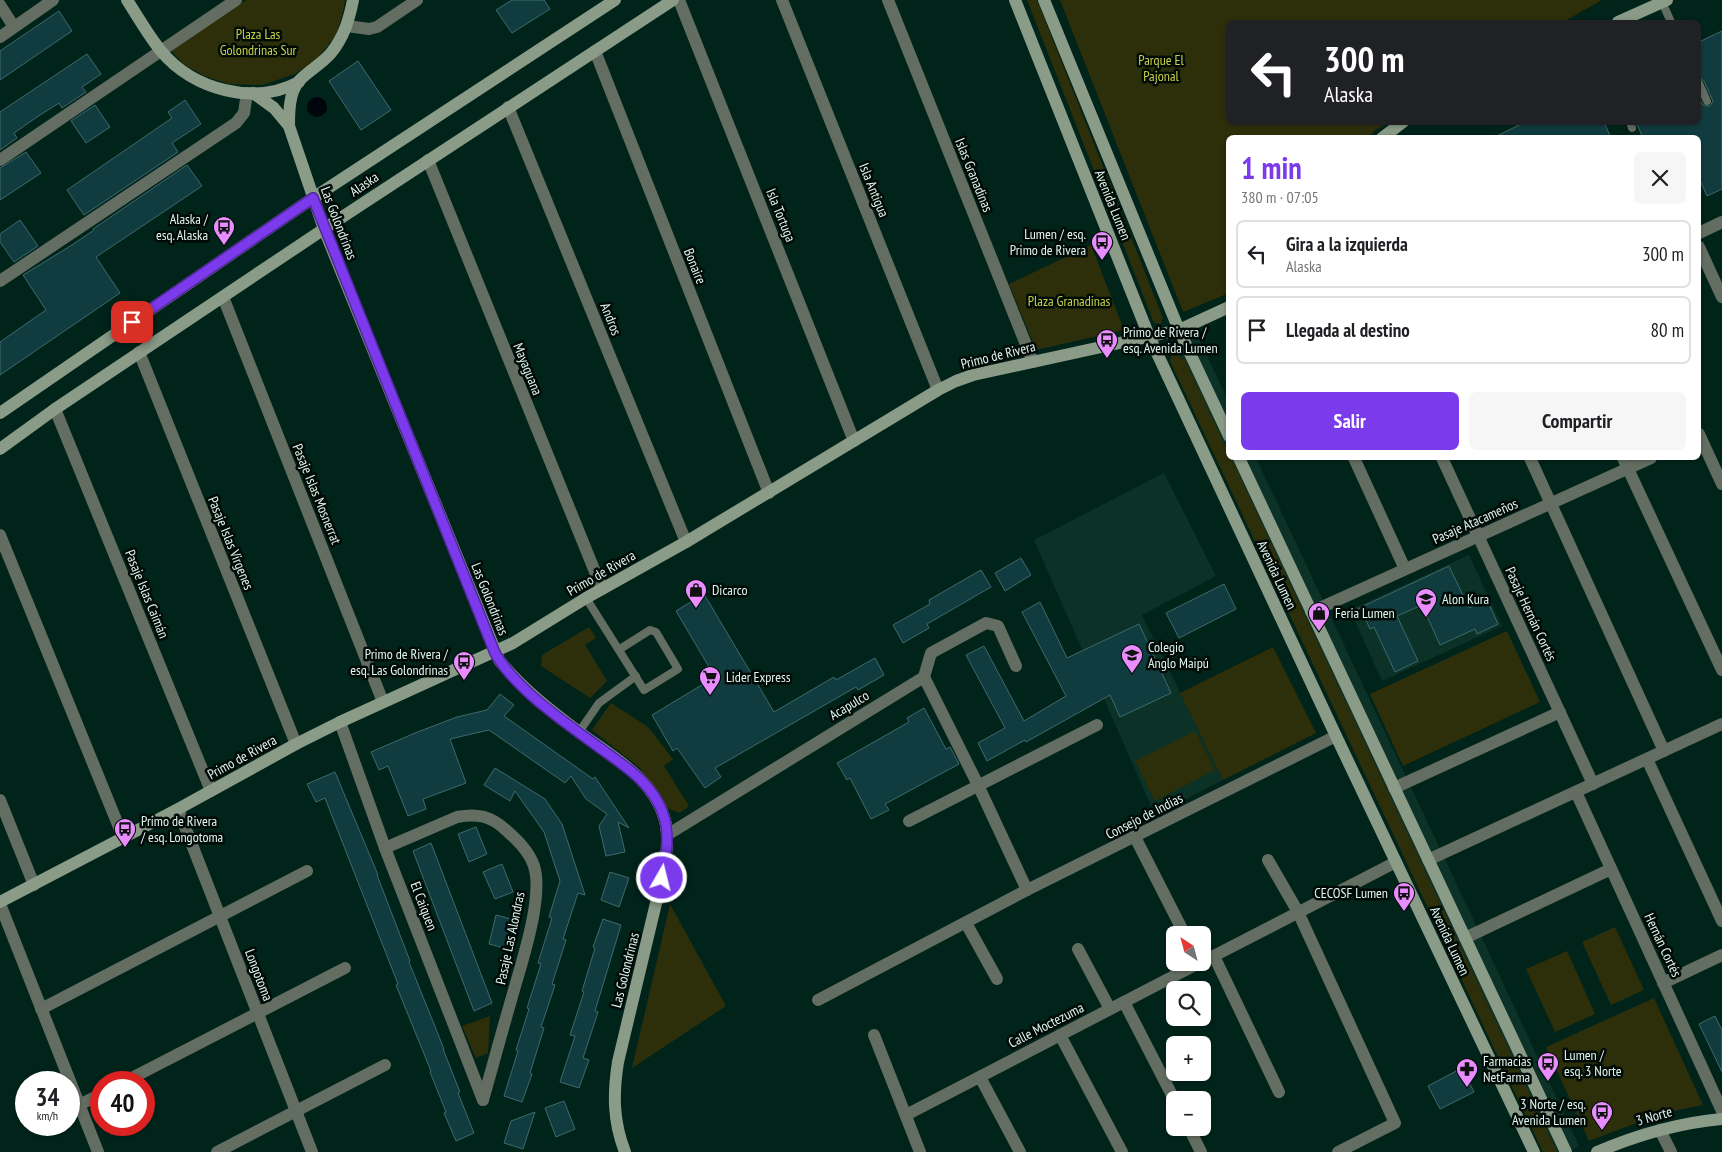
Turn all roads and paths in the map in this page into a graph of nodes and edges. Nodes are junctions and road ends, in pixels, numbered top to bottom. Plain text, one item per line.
1 (53, 0) edge
2 (127, 0) edge
3 (236, 0) edge
4 (353, 0) edge
5 (417, 0) edge
6 (615, 0) edge
7 (673, 0) edge
8 (679, 0) edge
9 (782, 0) edge
10 (888, 0) edge
11 (1015, 0) edge
12 (1044, 0) edge
13 (1664, 1) edge
14 (0, 5) edge
15 (1622, 20) edge
16 (1670, 20) edge
17 (347, 26) junction
18 (14, 27) junction
19 (0, 37) edge
20 (161, 51) junction
21 (595, 51) junction
22 (299, 82) junction
23 (1701, 88) edge
24 (250, 93) junction
25 (1707, 102) dead end
26 (508, 107) junction
27 (1399, 125) edge
28 (289, 126) junction
29 (1386, 135) edge
30 (0, 160) edge
31 (428, 160) junction
32 (313, 198) junction
33 (1722, 222) edge
34 (324, 229) junction
35 (1701, 232) edge
36 (1701, 251) edge
37 (0, 281) edge
38 (223, 297) junction
39 (1722, 297) edge
40 (1226, 308) edge
41 (1178, 330) junction
42 (1149, 336) junction
43 (139, 352) junction
44 (1033, 362) junction
45 (938, 390) junction
46 (55, 409) junction
47 (0, 413) edge
48 (1226, 430) edge
49 (1701, 438) edge
50 (854, 441) junction
51 (0, 449) edge
52 (1717, 458) edge
53 (1240, 460) edge
54 (1355, 460) edge
55 (1443, 460) edge
56 (1531, 460) edge
57 (1641, 460) edge
58 (1625, 463) edge
59 (1722, 484) edge
60 (768, 493) junction
61 (1551, 503) junction
62 (0, 535) edge
63 (1478, 536) junction
64 (686, 542) junction
65 (1405, 569) junction
66 (602, 589) junction
67 (586, 598) junction
68 (1311, 612) junction
69 (620, 649) junction
70 (495, 653) junction
71 (1016, 666) dead end
72 (1722, 670) edge
73 (636, 676) junction
74 (924, 677) junction
75 (383, 702) junction
76 (1560, 712) junction
77 (340, 722) junction
78 (1097, 726) dead end
79 (1720, 730) edge
80 (579, 732) junction
81 (1336, 736) junction
82 (296, 744) junction
83 (1664, 751) junction
84 (1647, 759) junction
85 (1593, 784) junction
86 (978, 786) junction
87 (1394, 788) junction
88 (211, 791) junction
89 (1576, 792) junction
90 (0, 800) edge
91 (178, 809) junction
92 (909, 821) dead end
93 (667, 834) junction
94 (123, 837) junction
95 (1134, 837) junction
96 (385, 848) junction
97 (1268, 860) dead end
98 (1428, 860) junction
99 (1396, 862) junction
100 (1611, 869) junction
101 (307, 871) dead end
102 (34, 884) junction
103 (1027, 890) junction
104 (0, 903) edge
105 (1298, 912) junction
106 (220, 917) junction
107 (1722, 921) edge
108 (966, 923) junction
109 (1180, 926) edge
110 (1465, 938) junction
111 (1078, 949) dead end
112 (1722, 955) edge
113 (1211, 957) edge
114 (345, 968) dead end
115 (1184, 971) edge
116 (1209, 971) edge
117 (997, 979) dead end
118 (1663, 983) junction
119 (818, 1000) dead end
120 (1124, 1002) junction
121 (41, 1009) junction
122 (1110, 1010) junction
123 (258, 1013) junction
124 (874, 1035) dead end
125 (1060, 1035) junction
126 (385, 1065) dead end
127 (65, 1071) edge
128 (145, 1071) edge
129 (980, 1077) junction
130 (1170, 1091) edge
131 (1279, 1092) dead end
132 (483, 1100) joint
133 (80, 1108) edge
134 (296, 1111) junction
135 (1722, 1111) edge
136 (906, 1115) junction
137 (1722, 1119) edge
138 (1660, 1130) junction
139 (1192, 1136) edge
140 (1199, 1151) edge
141 (98, 1152) edge
142 (217, 1152) edge
143 (312, 1152) edge
144 (625, 1152) edge
145 (920, 1152) edge
146 (1020, 1152) edge
147 (1122, 1152) edge
148 (1338, 1152) edge
149 (1534, 1152) edge
150 (1566, 1152) edge
151 (1597, 1152) edge
152 (1670, 1152) edge

1 - 18 street
2 - 20 street
3 - 20 street
4 - 17 street
5 - 17 street
6 - 32 street, Alaska
7 - 21 street, Alaska
8 - 50 street, Isla Tortuga
9 - 45 street, Isla Antigua
10 - 44 street, Islas Granadinas
11 - 42 street, Avenida Lumen
12 - 41 street, Avenida Lumen
13 - 15 street
13 - 16 lane
14 - 18 street
17 - 22 street
18 - 19 street
20 - 24 street
20 - 30 street
21 - 26 street, Alaska
21 - 60 street, Bonaire
22 - 24 street
22 - 28 street
23 - 25 lane
24 - 28 street
24 - 37 street
26 - 31 street, Alaska
26 - 64 street, Andros
27 - 29 street
28 - 32 street, Las Golondrinas
31 - 34 street, Alaska
31 - 66 street, Mayaguana
32 - 34 street, Las Golondrinas
32 - 47 street, Alaska
33 - 35 street
34 - 38 street, Alaska
34 - 70 street, Las Golondrinas
36 - 39 street
38 - 43 street, Alaska
38 - 75 street, Pasaje Islas Mosnerrat
40 - 41 street, Primo de Rivera
41 - 42 street, Primo de Rivera
41 - 48 street, Avenida Lumen
42 - 44 street, Primo de Rivera
42 - 81 street, Avenida Lumen
43 - 46 street, Alaska
43 - 82 street, Pasaje Islas Vírgenes
44 - 45 street, Primo de Rivera
45 - 50 street, Primo de Rivera
46 - 51 street, Alaska
46 - 88 street, Pasaje Islas Caimán
49 - 52 street
50 - 60 street, Primo de Rivera
52 - 59 street
53 - 68 street, Avenida Lumen
54 - 65 street
55 - 63 street, Pasaje Hernán Cortés
56 - 61 street
57 - 58 street, Pasaje Atacameños
58 - 61 street, Pasaje Atacameños
58 - 72 street
60 - 64 street, Primo de Rivera
61 - 63 street, Pasaje Atacameños
61 - 83 street
62 - 94 street
63 - 65 street, Pasaje Atacameños
63 - 76 street, Pasaje Hernán Cortés
64 - 66 street, Primo de Rivera
65 - 68 street, Pasaje Atacameños
66 - 67 street, Primo de Rivera
67 - 69 lane
67 - 70 street, Primo de Rivera
68 - 87 street, Avenida Lumen
69 - 73 lane
69 - 73 lane
70 - 75 street, Primo de Rivera
70 - 80 street, Las Golondrinas
71 - 74 street
73 - 80 lane
74 - 86 street
74 - 93 street, Acapulco
75 - 77 street, Primo de Rivera
76 - 85 street, Pasaje Hernán Cortés
76 - 87 street
77 - 82 street, Primo de Rivera
77 - 96 street, El Caiquen
78 - 86 street
79 - 83 street
80 - 93 street, Las Golondrinas
81 - 95 street, Consejo de Indias
81 - 99 street, Avenida Lumen
82 - 88 street, Primo de Rivera
83 - 84 street
84 - 85 street
84 - 107 street
85 - 89 street
86 - 92 street
86 - 103 street
87 - 98 street, Avenida Lumen
88 - 91 street, Primo de Rivera
89 - 98 street
89 - 100 street, Hernán Cortés
90 - 102 street
91 - 94 street, Primo de Rivera
91 - 106 street, Longotoma
93 - 144 street, Las Golondrinas
94 - 102 street, Primo de Rivera
95 - 103 street, Consejo de Indias
95 - 109 street
96 - 132 street, El Caiquen
96 - 132 street, Pasaje Las Alondras
97 - 105 street
98 - 110 street, Avenida Lumen
99 - 105 street, Calle Moctezuma
99 - 149 street, Avenida Lumen
100 - 110 street
100 - 118 street, Hernán Cortés
101 - 106 street
102 - 104 street, Primo de Rivera
103 - 108 street, Consejo de Indias
104 - 121 street
105 - 113 street, Calle Moctezuma
105 - 148 street
106 - 121 street
106 - 123 street, Longotoma
108 - 117 street
108 - 119 street, Consejo de Indias
110 - 150 street, Avenida Lumen
111 - 122 street
112 - 118 street
114 - 123 street
115 - 120 street, Calle Moctezuma
116 - 131 street
118 - 135 street, Hernán Cortés
120 - 122 street, Calle Moctezuma
120 - 130 street
121 - 127 street
122 - 125 street, Calle Moctezuma
123 - 128 street
123 - 134 street, Longotoma
124 - 136 street
125 - 129 street, Calle Moctezuma
125 - 147 street
126 - 134 street
129 - 136 street, Calle Moctezuma
129 - 146 street
133 - 141 street
134 - 142 street
134 - 143 street, Longotoma
136 - 145 street
137 - 138 street, 3 Norte
138 - 151 street, 3 Norte
138 - 152 street
139 - 140 street

